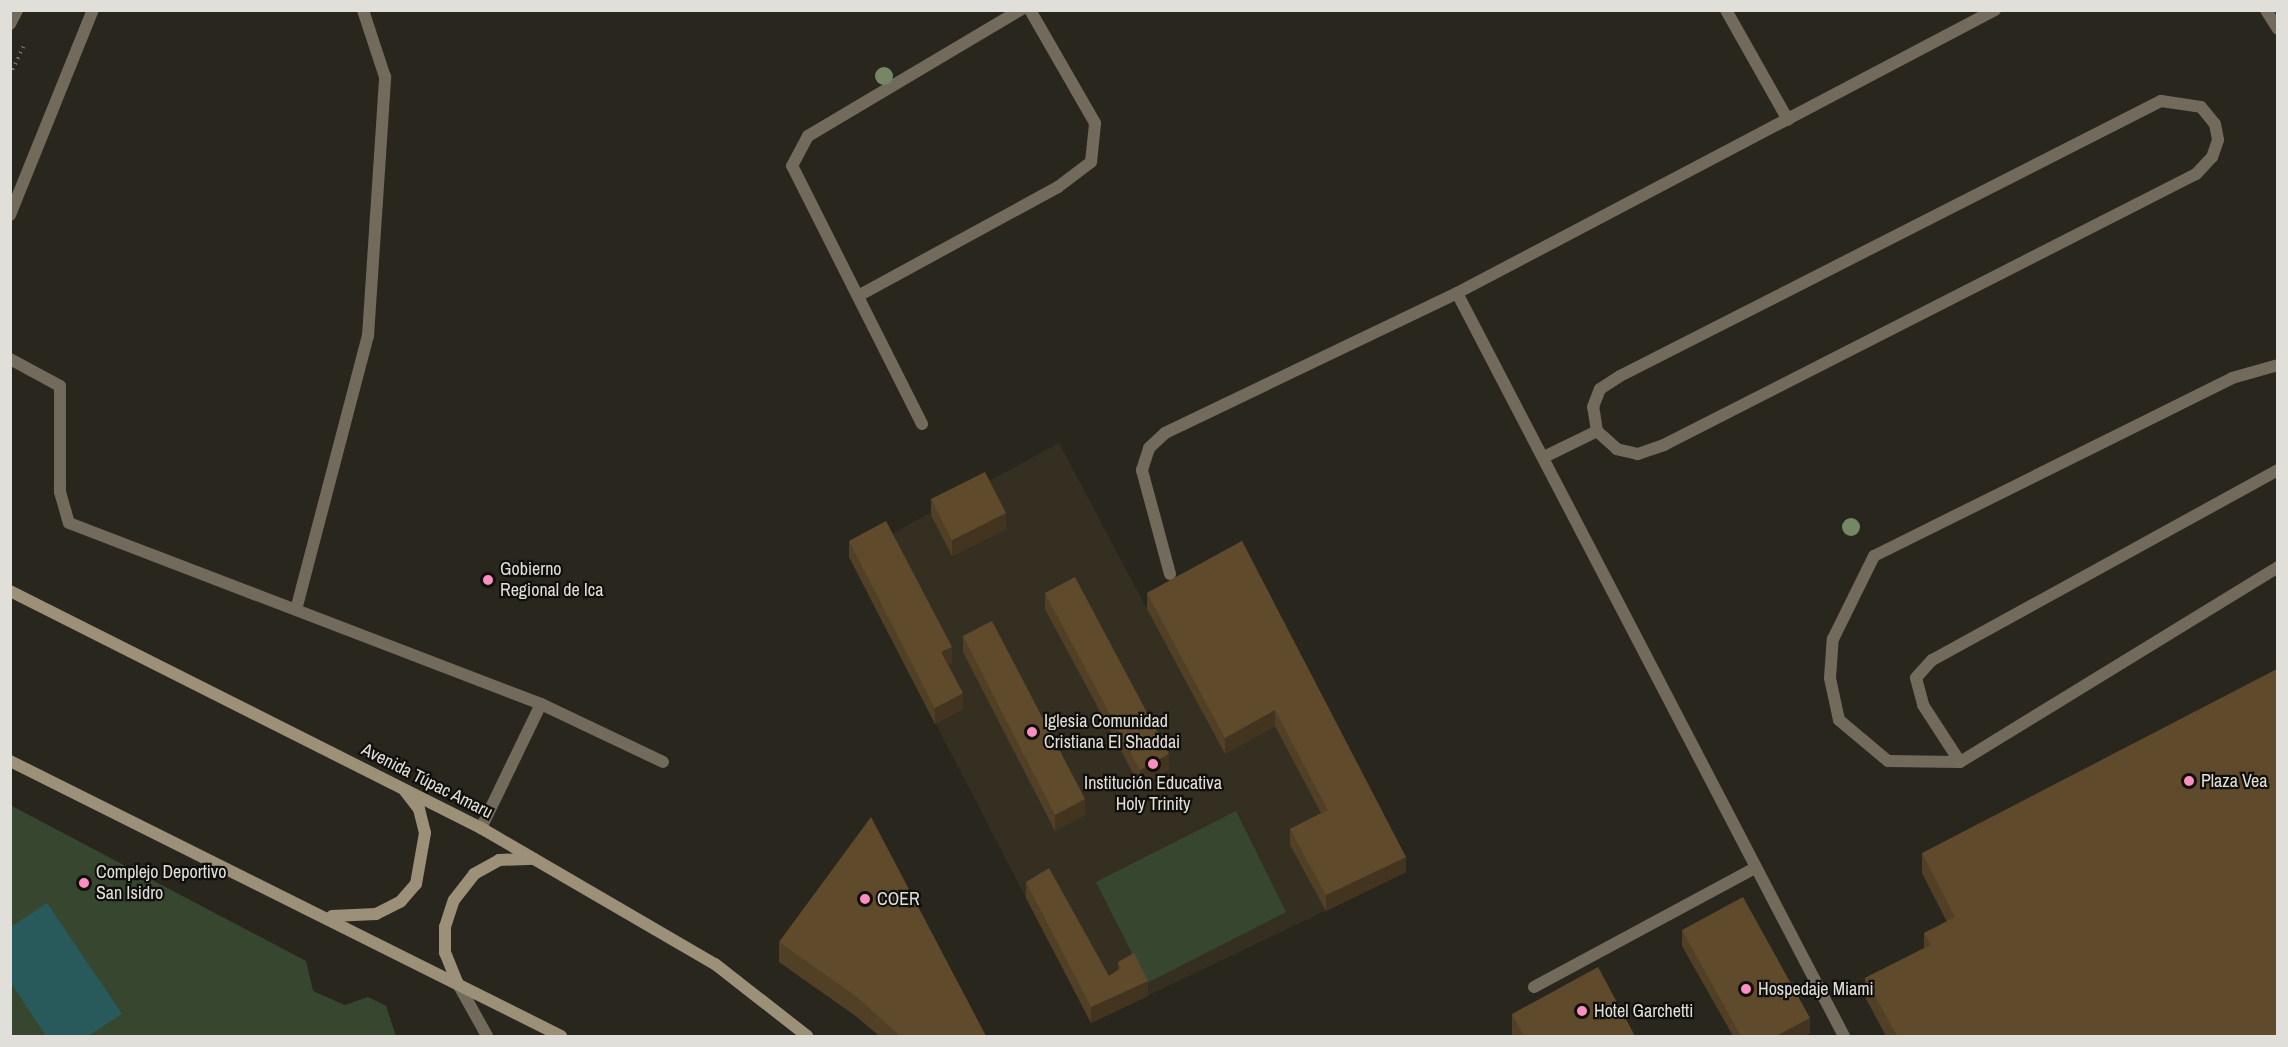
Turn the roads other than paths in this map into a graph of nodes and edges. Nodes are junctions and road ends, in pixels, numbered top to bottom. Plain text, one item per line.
1 (16, 10) edge
2 (93, 10) edge
3 (363, 10) edge
4 (1020, 10) edge
5 (1030, 10) edge
6 (1726, 10) edge
7 (1995, 10) edge
8 (2266, 10) edge
9 (10, 24) edge
10 (2277, 29) edge
11 (1788, 120) junction
12 (10, 215) edge
13 (1457, 292) junction
14 (858, 296) junction
15 (10, 359) edge
16 (2277, 365) edge
17 (922, 424) dead end
18 (1597, 431) junction
19 (1544, 457) junction
20 (2277, 470) edge
21 (2277, 567) edge
22 (1170, 574) dead end
23 (10, 591) edge
24 (297, 606) junction
25 (541, 704) junction
26 (10, 761) edge
27 (663, 762) dead end
28 (1960, 762) junction
29 (402, 788) junction
30 (481, 828) junction
31 (535, 859) junction
32 (1755, 868) junction
33 (324, 915) junction
34 (457, 982) junction
35 (1534, 987) dead end
36 (487, 1036) edge
37 (561, 1036) edge
38 (807, 1036) edge
39 (1845, 1036) edge

1 - 9 street
2 - 12 street
3 - 24 street
4 - 14 street
5 - 14 street
6 - 11 street
7 - 11 street
8 - 10 street
11 - 13 street
13 - 19 street
13 - 22 street
14 - 17 street
15 - 24 street
16 - 28 street
18 - 18 street
18 - 19 street
19 - 32 street
20 - 28 street
21 - 28 street
23 - 29 main road, Avenida Túpac Amaru
24 - 25 street
25 - 27 street
25 - 30 street
26 - 33 main road
29 - 30 main road, Avenida Túpac Amaru
29 - 33 main road
30 - 31 main road, Avenida Túpac Amaru
31 - 34 main road
31 - 38 main road, Avenida Túpac Amaru
32 - 35 street
32 - 39 street
33 - 34 main road
34 - 36 street
34 - 37 main road

